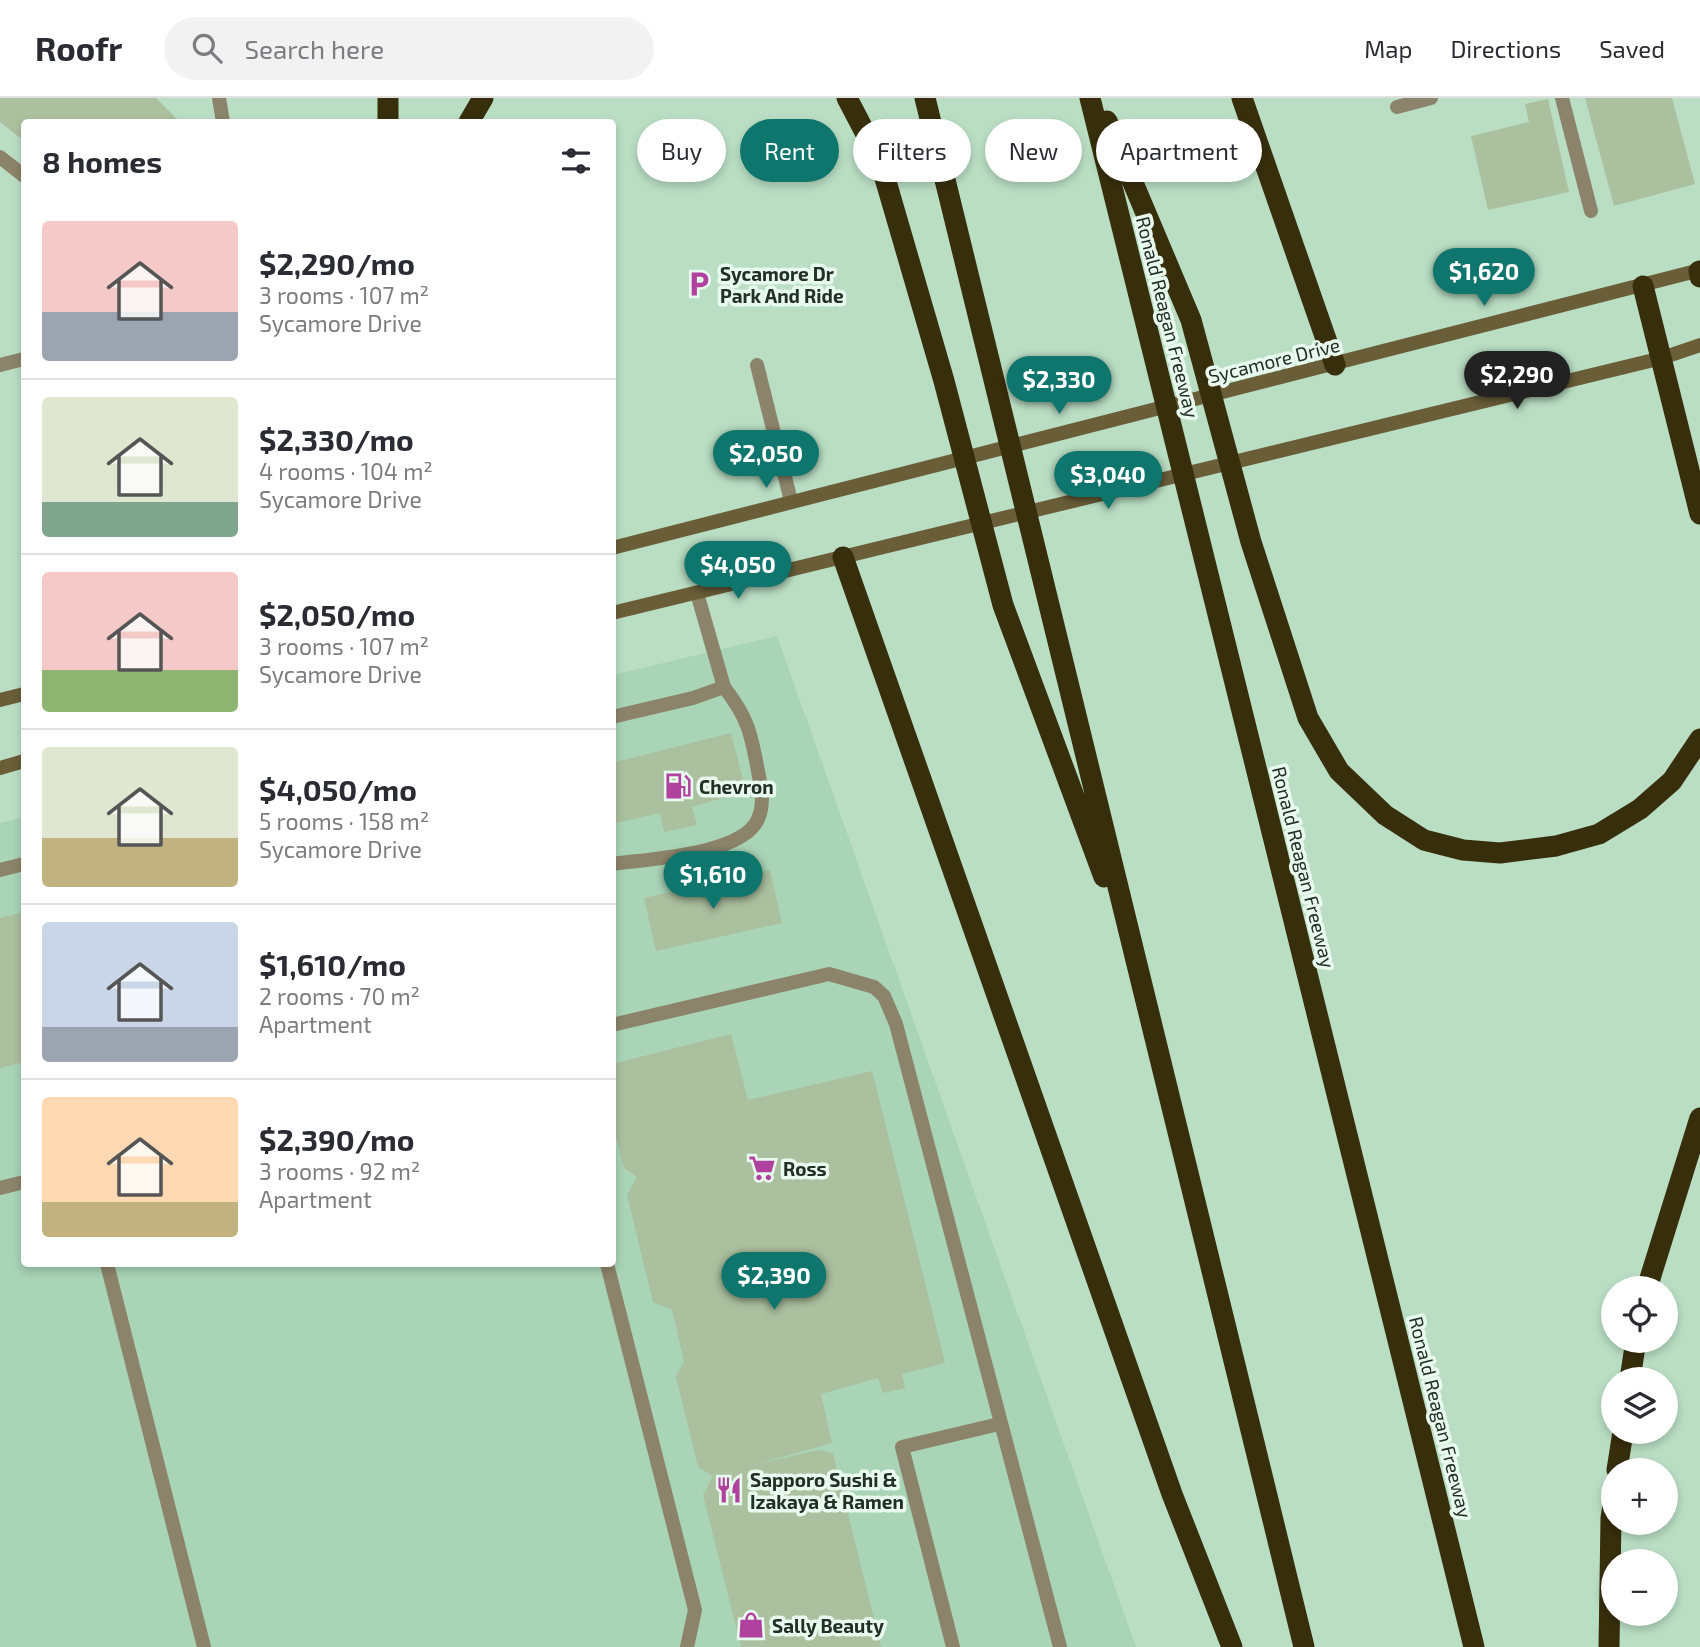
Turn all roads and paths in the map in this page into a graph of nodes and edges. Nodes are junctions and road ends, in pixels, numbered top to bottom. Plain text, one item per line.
1 (219, 98) edge
2 (388, 98) edge
3 (483, 98) edge
4 (847, 98) edge
5 (925, 98) edge
6 (1090, 98) edge
7 (1097, 98) edge
8 (1242, 98) edge
9 (1431, 98) edge
10 (1562, 98) edge
11 (1397, 107) dead end
12 (222, 119) edge
13 (388, 119) edge
14 (471, 119) edge
15 (0, 157) edge
16 (21, 174) edge
17 (1591, 211) dead end
18 (1699, 273) edge
19 (1643, 286) junction
20 (1700, 345) edge
21 (1662, 358) junction
22 (21, 360) edge
23 (0, 365) edge
24 (757, 365) dead end
25 (1335, 365) junction
26 (791, 501) junction
27 (1700, 514) edge
28 (616, 547) edge
29 (843, 557) junction
30 (697, 593) junction
31 (616, 612) edge
32 (724, 687) junction
33 (21, 695) edge
34 (0, 700) edge
35 (616, 716) edge
36 (1700, 739) edge
37 (21, 762) edge
38 (0, 768) edge
39 (616, 863) edge
40 (21, 865) edge
41 (0, 870) edge
42 (1137, 967) junction
43 (616, 1024) edge
44 (1700, 1118) edge
45 (21, 1183) edge
46 (0, 1188) edge
47 (108, 1267) edge
48 (608, 1267) edge
49 (1651, 1276) edge
50 (999, 1424) junction
51 (1611, 1535) edge
52 (204, 1647) edge
53 (687, 1647) edge
54 (953, 1647) edge
55 (1060, 1647) edge
56 (1232, 1647) edge
57 (1304, 1647) edge
58 (1474, 1647) edge
59 (1609, 1647) edge

1 - 12 street
2 - 13 highway
3 - 14 highway
4 - 42 highway
5 - 42 highway
6 - 58 highway, Ronald Reagan Freeway
7 - 36 highway
8 - 25 highway
9 - 11 street
10 - 17 street
15 - 16 street
18 - 19 main road, Sycamore Drive
19 - 21 highway
19 - 25 main road, Sycamore Drive
20 - 21 main road
21 - 27 highway
21 - 29 main road
22 - 23 street
24 - 26 street
25 - 26 main road, Sycamore Drive
26 - 28 main road, Sycamore Drive
29 - 30 main road
29 - 56 highway
30 - 31 main road
30 - 32 street
32 - 35 street
32 - 39 street
33 - 34 main road
37 - 38 main road
40 - 41 street
42 - 57 highway
43 - 50 street
44 - 49 highway
45 - 46 street
47 - 52 street
48 - 53 street
50 - 54 street
50 - 55 street
51 - 59 highway

